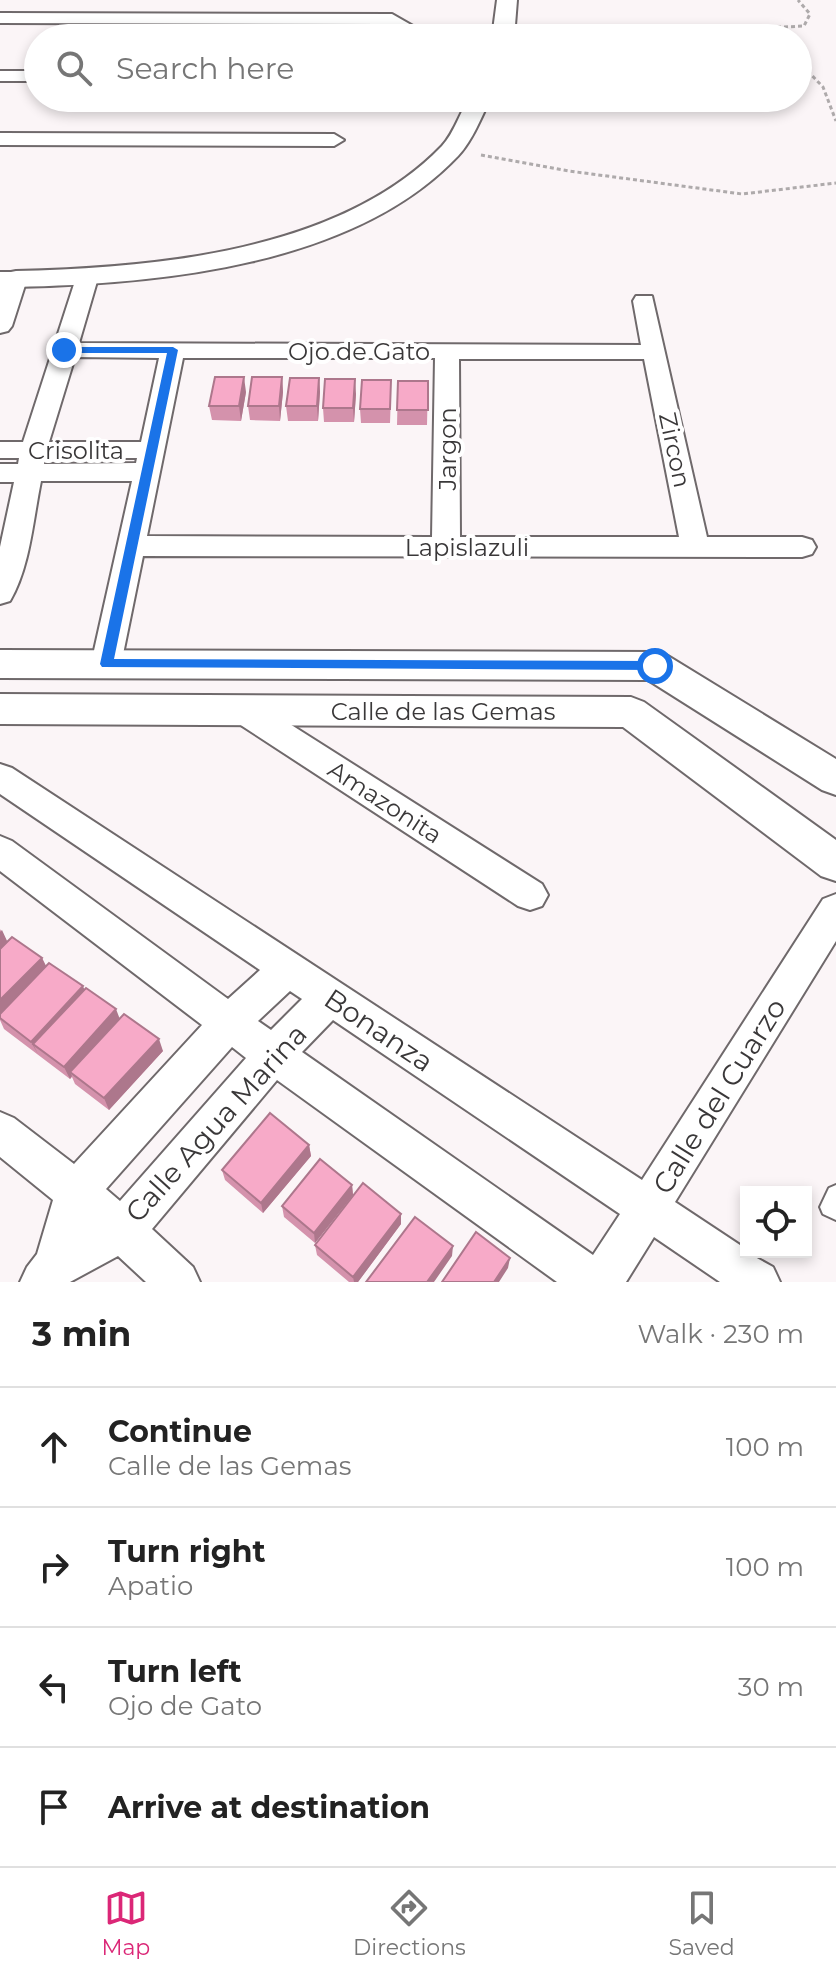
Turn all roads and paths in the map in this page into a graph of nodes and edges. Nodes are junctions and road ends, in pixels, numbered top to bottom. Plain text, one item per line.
1 (507, 0) edge
2 (798, 0) edge
3 (0, 18) edge
4 (401, 24) edge
5 (504, 24) edge
6 (805, 24) edge
7 (0, 76) edge
8 (24, 76) edge
9 (812, 76) edge
10 (472, 112) edge
11 (836, 121) edge
12 (0, 139) edge
13 (334, 140) dead end
14 (451, 149) junction
15 (836, 183) edge
16 (87, 278) junction
17 (8, 279) edge
18 (644, 301) dead end
19 (0, 326) edge
20 (64, 350) junction
21 (173, 350) junction
22 (447, 351) junction
23 (654, 352) junction
24 (0, 450) edge
25 (32, 461) junction
26 (149, 461) junction
27 (0, 473) edge
28 (8, 538) edge
29 (131, 546) junction
30 (446, 547) junction
31 (695, 547) junction
32 (802, 547) dead end
33 (0, 594) edge
34 (0, 664) edge
35 (106, 664) junction
36 (0, 709) edge
37 (241, 709) junction
38 (0, 777) edge
39 (836, 779) edge
40 (0, 851) edge
41 (836, 863) edge
42 (530, 895) dead end
43 (836, 910) edge
44 (288, 968) junction
45 (330, 997) junction
46 (229, 1023) junction
47 (274, 1054) junction
48 (0, 1132) edge
49 (76, 1192) junction
50 (836, 1195) edge
51 (648, 1209) junction
52 (836, 1210) edge
53 (121, 1231) junction
54 (48, 1274) edge
55 (178, 1282) edge
56 (594, 1282) edge
57 (601, 1282) edge
58 (758, 1282) edge

1 - 5 street
2 - 6 path
3 - 4 street
7 - 8 street
9 - 11 path
10 - 14 street
12 - 13 street
14 - 15 path
14 - 16 street
16 - 17 street
16 - 20 street
17 - 19 street
18 - 23 street, Zircon
20 - 21 street, Ojo de Gato
20 - 25 street
21 - 22 street, Ojo de Gato
21 - 26 street
22 - 23 street, Ojo de Gato
22 - 30 street, Jargon
23 - 31 street, Zircon
24 - 25 street, Crisolita
25 - 26 street, Crisolita
25 - 27 street, Crisolita
25 - 28 street
26 - 29 street
28 - 33 street
29 - 30 street, Lapislazuli
29 - 35 street
30 - 31 street, Lapislazuli
31 - 32 street, Lapislazuli
34 - 35 street, Calle de las Gemas
35 - 39 street, Calle de las Gemas
36 - 37 street, Calle de las Gemas
37 - 41 street, Calle de las Gemas
37 - 42 street, Amazonita
38 - 44 street, Bonanza
40 - 46 street
43 - 51 street, Calle del Cuarzo
44 - 45 street, Bonanza
44 - 46 street, Calle Agua Marina
45 - 47 street, Calle Agua Marina
45 - 51 street, Bonanza
46 - 47 street
46 - 49 street, Calle Agua Marina
47 - 53 street, Calle Agua Marina
47 - 56 street
48 - 49 street
49 - 53 street
49 - 54 street, Calle Agua Marina
50 - 52 lane
51 - 57 street, Calle del Cuarzo
51 - 58 street, Bonanza
53 - 54 street, Calle Agua Marina
53 - 55 street

